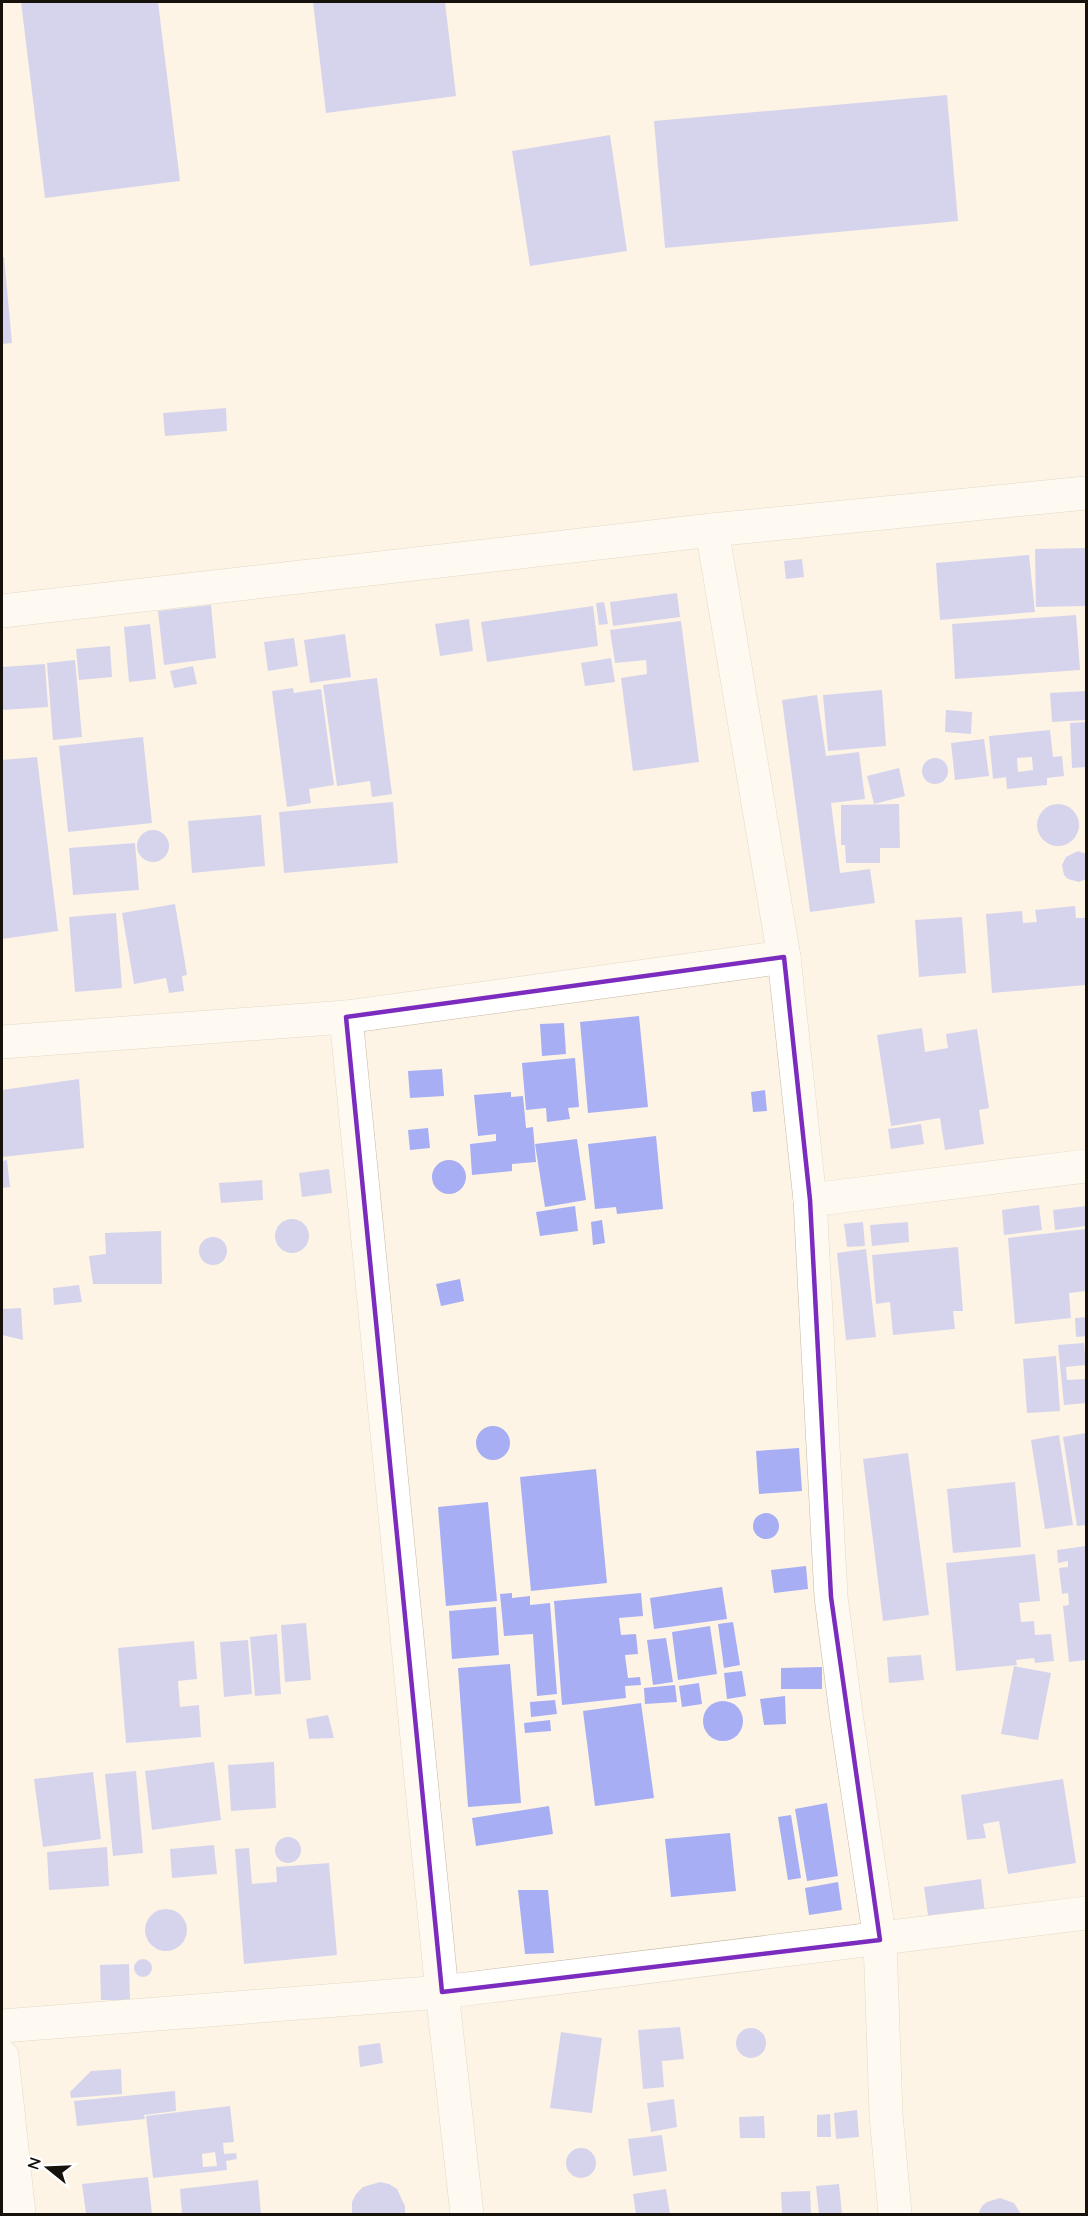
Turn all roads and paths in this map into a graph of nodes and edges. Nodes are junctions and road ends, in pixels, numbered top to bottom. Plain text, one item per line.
1 (1086, 493) edge
2 (712, 530) junction
3 (2, 611) edge
4 (783, 957) junction
5 (346, 1017) junction
6 (2, 1042) edge
7 (1086, 1166) edge
8 (810, 1200) junction
9 (1086, 1913) edge
10 (880, 1940) junction
11 (442, 1992) junction
12 (2, 2026) edge
13 (2, 2056) edge
14 (6, 2127) edge
15 (19, 2214) edge
16 (467, 2214) edge
17 (895, 2214) edge

1 - 2 main road
2 - 3 main road
2 - 4 main road
4 - 5 main road
4 - 8 main road
5 - 6 main road
5 - 11 main road
7 - 8 main road
8 - 10 main road
9 - 10 main road
10 - 11 main road
10 - 17 main road
11 - 12 main road
11 - 16 main road
13 - 14 main road
14 - 15 main road

